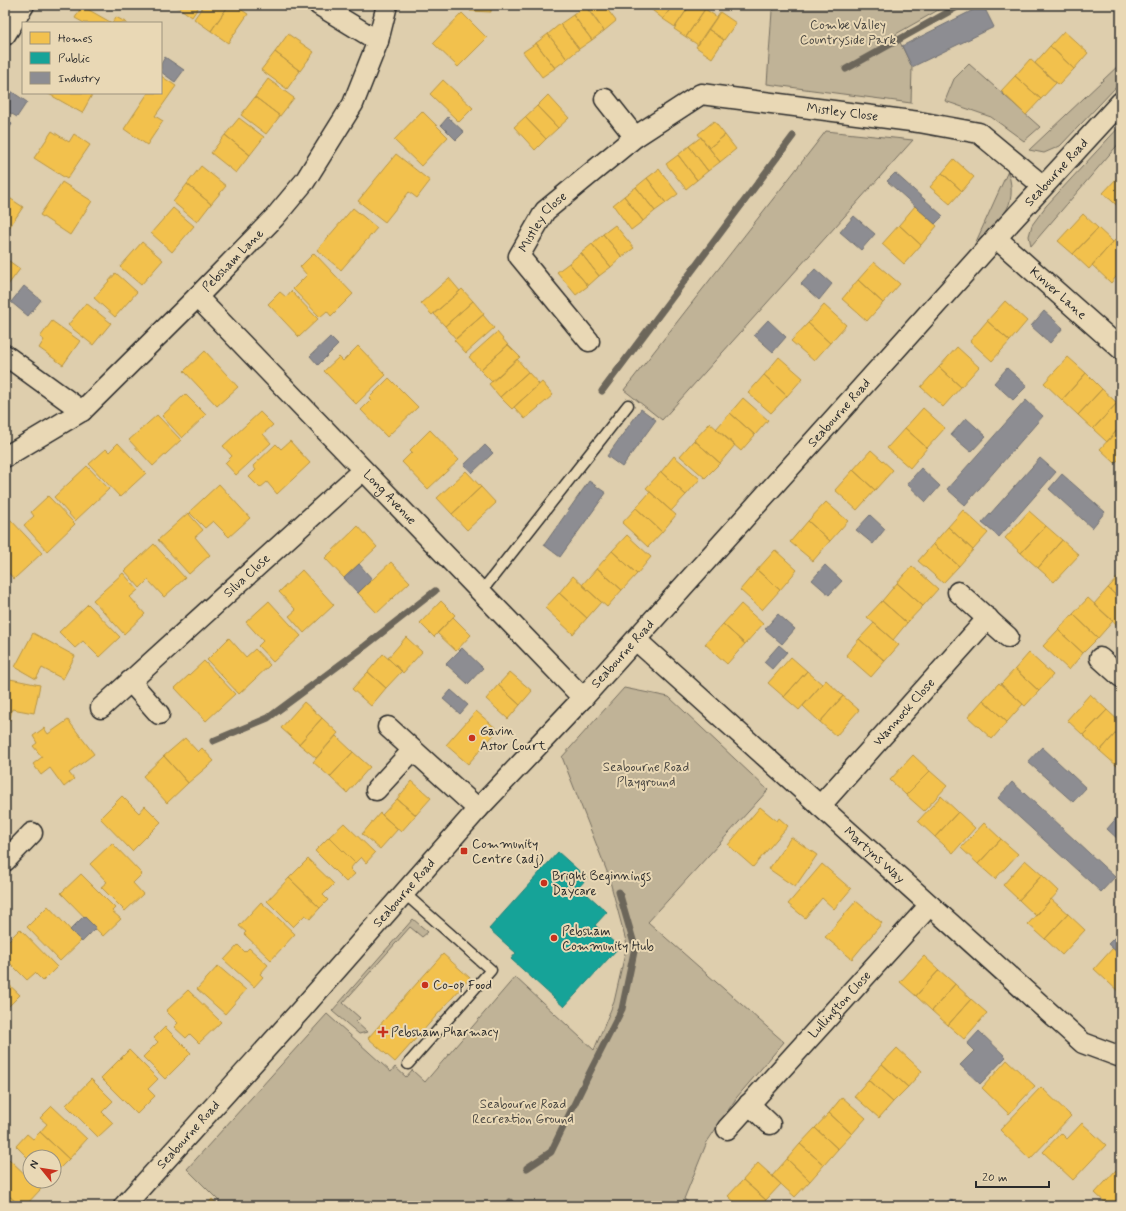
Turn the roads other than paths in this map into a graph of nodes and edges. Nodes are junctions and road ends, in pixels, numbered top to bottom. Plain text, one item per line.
1 (24, 5) edge
2 (319, 5) edge
3 (387, 5) edge
4 (5, 35) edge
5 (378, 41) junction
6 (605, 99) dead end
7 (1121, 102) edge
8 (635, 137) junction
9 (1044, 186) junction
10 (996, 238) junction
11 (197, 297) junction
12 (589, 341) dead end
13 (1121, 349) edge
14 (5, 355) edge
15 (628, 405) dead end
16 (82, 411) junction
17 (5, 457) edge
18 (363, 470) junction
19 (480, 592) junction
20 (958, 592) dead end
21 (988, 618) junction
22 (1008, 637) dead end
23 (636, 640) junction
24 (1100, 658) dead end
25 (1121, 677) edge
26 (130, 681) junction
27 (583, 698) junction
28 (101, 708) dead end
29 (159, 714) dead end
30 (388, 727) dead end
31 (413, 750) junction
32 (376, 790) dead end
33 (820, 806) junction
34 (478, 809) junction
35 (32, 833) dead end
36 (9, 849) edge
37 (404, 894) junction
38 (930, 905) junction
39 (1121, 1057) edge
40 (408, 1064) dead end
41 (749, 1104) junction
42 (770, 1124) dead end
43 (727, 1129) dead end
44 (124, 1206) edge

1 - 4 street
2 - 5 street
3 - 5 street, Pebsham Lane
5 - 11 street, Pebsham Lane
6 - 8 street
7 - 9 street, Seabourne Road
8 - 9 street, Mistley Close
8 - 12 street, Mistley Close
9 - 10 street, Seabourne Road
10 - 13 street, Kinver Lane
10 - 23 street, Seabourne Road
11 - 16 street, Pebsham Lane
11 - 18 street, Long Avenue
14 - 16 street
15 - 19 lane
16 - 17 street, Pebsham Lane
18 - 19 street, Long Avenue
18 - 26 street, Silva Close
19 - 27 street, Long Avenue
20 - 21 street
21 - 22 street
21 - 33 street, Wannock Close
23 - 27 street, Seabourne Road
23 - 33 street, Martyns Way
24 - 25 street
26 - 28 street, Silva Close
26 - 29 street
27 - 34 street, Seabourne Road
30 - 31 street
31 - 32 street
31 - 34 street
33 - 38 street, Martyns Way
34 - 37 street, Seabourne Road
35 - 36 street
37 - 40 lane
37 - 44 street, Seabourne Road
38 - 39 street, Martyns Way
38 - 41 street, Lullington Close
41 - 42 street
41 - 43 street, Lullington Close

